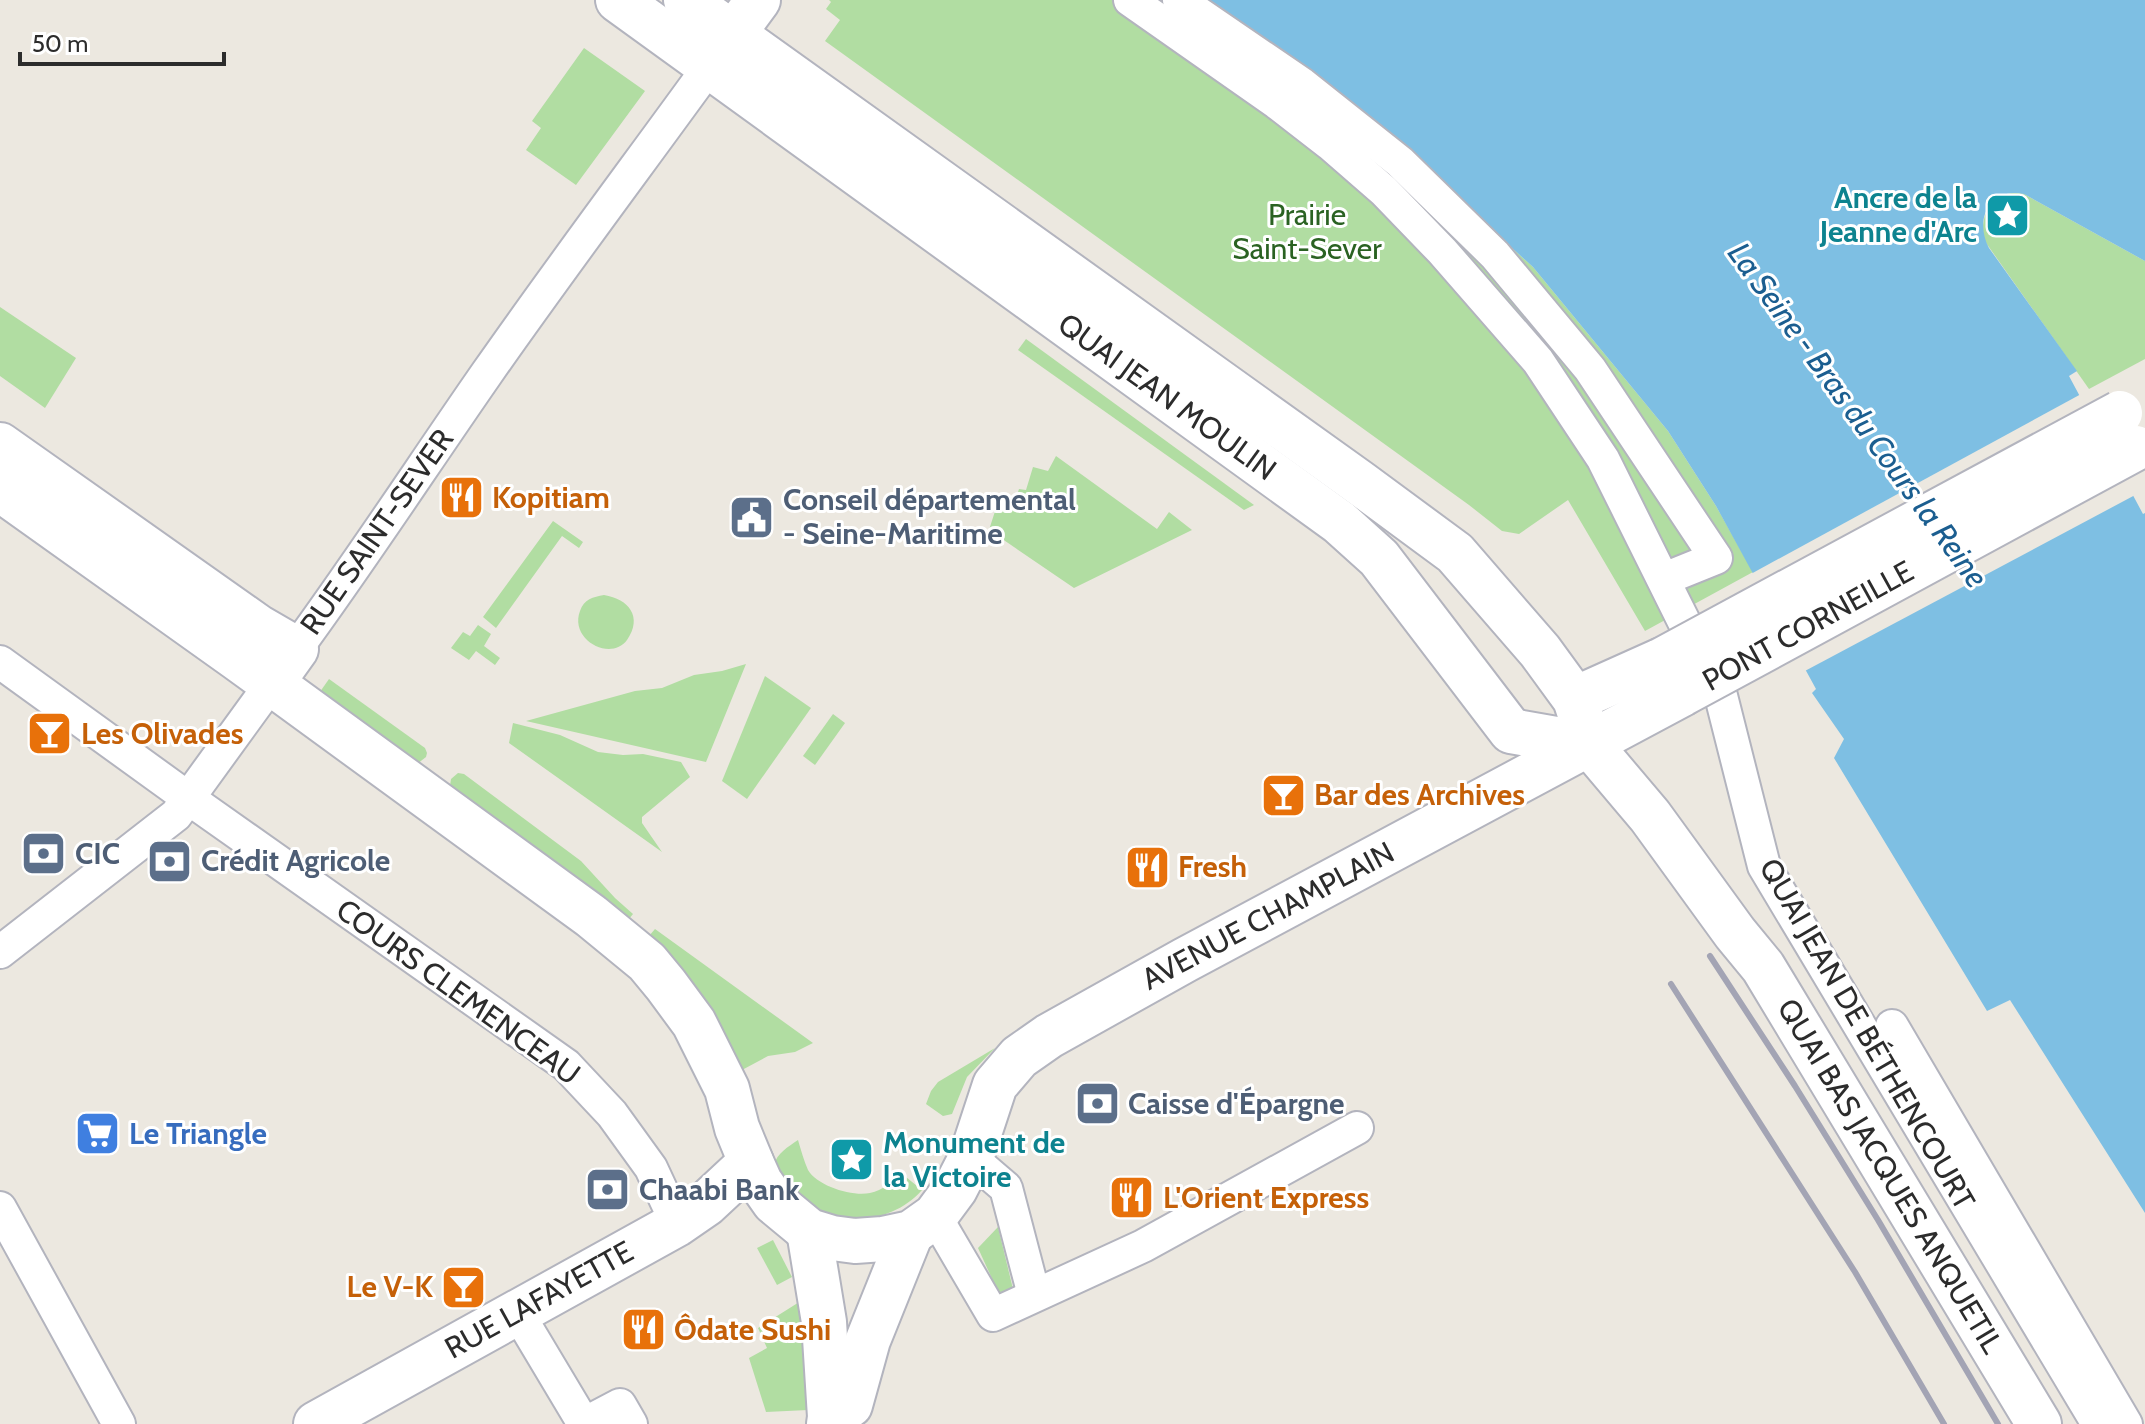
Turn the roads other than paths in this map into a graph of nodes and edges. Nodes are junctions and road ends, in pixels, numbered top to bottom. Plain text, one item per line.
1 (618, 0) edge
2 (686, 0) edge
3 (1130, 0) edge
4 (1179, 0) edge
5 (733, 34) edge
6 (881, 166) junction
7 (2145, 399) edge
8 (2145, 443) edge
9 (0, 445) edge
10 (0, 489) edge
11 (1455, 553) junction
12 (1664, 579) junction
13 (1402, 587) junction
14 (296, 649) junction
15 (0, 662) edge
16 (1672, 677) junction
17 (271, 684) junction
18 (1575, 699) junction
19 (1590, 745) junction
20 (188, 798) junction
21 (0, 952) edge
22 (1892, 1026) dead end
23 (1357, 1128) dead end
24 (976, 1141) junction
25 (751, 1162) junction
26 (0, 1208) edge
27 (677, 1224) junction
28 (923, 1224) junction
29 (809, 1231) junction
30 (1034, 1295) junction
31 (517, 1312) junction
32 (830, 1421) edge
33 (119, 1424) edge
34 (316, 1424) edge
35 (584, 1424) edge
36 (631, 1424) edge
37 (2039, 1424) edge
38 (2098, 1424) edge
39 (2126, 1424) edge

1 - 5 main road, QUAI JEAN MOULIN
2 - 5 main road, QUAI JEAN MOULIN
3 - 12 street, QUAI JEAN DE BÉTHENCOURT
4 - 12 street
5 - 6 main road, QUAI JEAN MOULIN
5 - 14 street, RUE SAINT-SEVER
6 - 11 main road, QUAI JEAN MOULIN
6 - 13 main road, QUAI JEAN MOULIN
7 - 16 main road, PONT CORNEILLE, bridge
8 - 16 main road, PONT CORNEILLE, bridge
9 - 14 main road
10 - 17 main road
11 - 13 main road
11 - 18 main road, QUAI JEAN MOULIN
12 - 38 street, QUAI JEAN DE BÉTHENCOURT
13 - 19 main road, QUAI JEAN MOULIN
14 - 17 main road, RUE SAINT-SEVER
15 - 20 street, COURS CLEMENCEAU
16 - 18 main road
16 - 19 main road, AVENUE CHAMPLAIN
17 - 20 street, RUE SAINT-SEVER
17 - 25 main road
18 - 19 main road, QUAI JEAN MOULIN
19 - 24 main road, AVENUE CHAMPLAIN
19 - 37 main road, QUAI BAS JACQUES ANQUETIL
20 - 21 street, RUE SAINT-SEVER
20 - 27 street, COURS CLEMENCEAU
22 - 39 street
23 - 30 street
24 - 28 main road, AVENUE CHAMPLAIN
24 - 30 street
25 - 27 main road, RUE LAFAYETTE
25 - 29 main road
26 - 33 street
27 - 31 main road, RUE LAFAYETTE
28 - 29 main road
28 - 30 street
28 - 32 main road, AVENUE CHAMPLAIN
29 - 32 main road
31 - 34 main road, RUE LAFAYETTE
31 - 35 street
35 - 36 street

